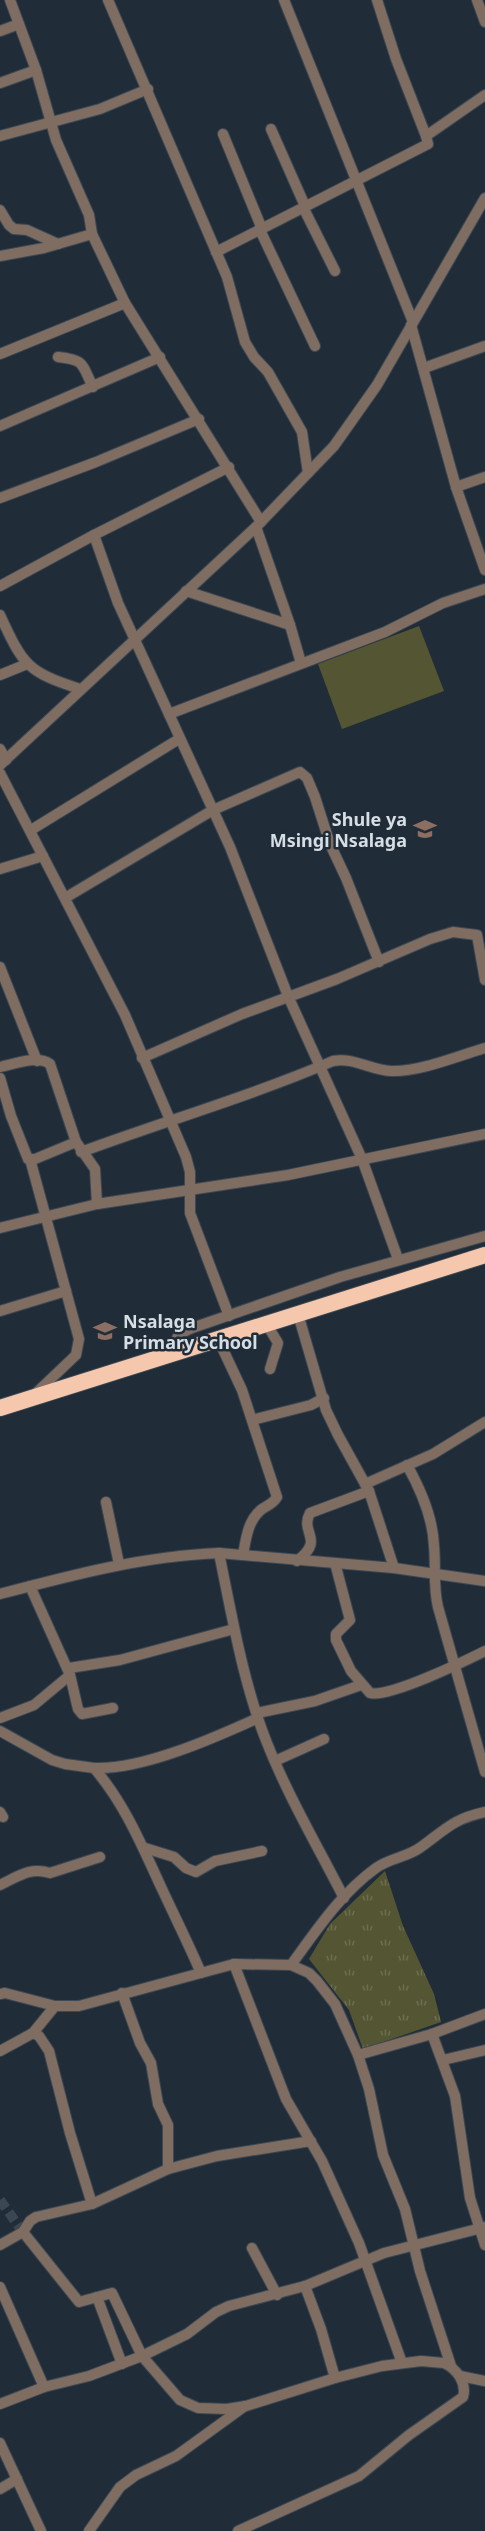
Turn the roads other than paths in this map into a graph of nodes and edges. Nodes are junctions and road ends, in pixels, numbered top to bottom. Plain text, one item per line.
1 (9, 0) edge
2 (108, 0) edge
3 (284, 0) edge
4 (377, 0) edge
5 (477, 0) edge
6 (485, 22) edge
7 (19, 24) junction
8 (0, 31) edge
9 (36, 70) junction
10 (0, 83) edge
11 (148, 89) junction
12 (485, 95) edge
13 (49, 122) junction
14 (271, 129) dead end
15 (223, 134) dead end
16 (0, 136) edge
17 (426, 136) junction
18 (357, 180) junction
19 (483, 206) edge
20 (304, 207) junction
21 (0, 210) edge
22 (261, 229) junction
23 (92, 234) junction
24 (58, 244) junction
25 (216, 252) junction
26 (0, 256) edge
27 (335, 272) dead end
28 (125, 303) junction
29 (412, 324) junction
30 (315, 346) dead end
31 (485, 346) edge
32 (0, 354) edge
33 (58, 357) dead end
34 (160, 357) junction
35 (424, 368) junction
36 (93, 387) junction
37 (199, 419) junction
38 (0, 426) edge
39 (229, 467) junction
40 (308, 473) junction
41 (485, 477) edge
42 (456, 487) junction
43 (0, 498) edge
44 (259, 524) junction
45 (94, 535) junction
46 (484, 563) edge
47 (0, 585) edge
48 (485, 589) edge
49 (186, 591) junction
50 (0, 615) edge
51 (290, 625) junction
52 (135, 638) junction
53 (302, 663) junction
54 (27, 664) junction
55 (0, 675) edge
56 (80, 689) junction
57 (168, 714) junction
58 (179, 739) junction
59 (0, 748) edge
60 (3, 762) edge
61 (0, 773) edge
62 (213, 810) junction
63 (31, 830) junction
64 (44, 856) junction
65 (0, 869) edge
66 (64, 898) junction
67 (483, 960) edge
68 (379, 962) junction
69 (0, 966) edge
70 (485, 980) edge
71 (288, 996) junction
72 (485, 1048) edge
73 (142, 1058) junction
74 (37, 1060) junction
75 (0, 1067) edge
76 (320, 1067) junction
77 (0, 1078) edge
78 (11, 1116) junction
79 (168, 1120) junction
80 (0, 1121) edge
81 (485, 1134) edge
82 (78, 1147) junction
83 (30, 1159) junction
84 (362, 1159) junction
85 (191, 1189) junction
86 (97, 1204) junction
87 (44, 1216) junction
88 (0, 1228) edge
89 (485, 1236) edge
90 (485, 1256) edge
91 (398, 1259) junction
92 (66, 1291) junction
93 (0, 1311) edge
94 (298, 1314) junction
95 (229, 1316) junction
96 (266, 1323) junction
97 (218, 1340) junction
98 (169, 1355) junction
99 (270, 1369) dead end
100 (33, 1396) junction
101 (324, 1398) junction
102 (0, 1408) edge
103 (252, 1420) junction
104 (485, 1422) edge
105 (407, 1465) junction
106 (367, 1488) junction
107 (106, 1502) dead end
108 (219, 1553) junction
109 (243, 1555) junction
110 (297, 1561) junction
111 (335, 1563) junction
112 (119, 1564) junction
113 (394, 1568) junction
114 (434, 1573) junction
115 (485, 1581) edge
116 (30, 1586) junction
117 (0, 1594) edge
118 (234, 1629) junction
119 (485, 1651) edge
120 (454, 1665) junction
121 (70, 1672) junction
122 (362, 1685) junction
123 (113, 1708) dead end
124 (257, 1715) junction
125 (0, 1718) edge
126 (0, 1731) edge
127 (324, 1739) dead end
128 (275, 1761) junction
129 (94, 1768) junction
130 (485, 1772) edge
131 (485, 1812) edge
132 (145, 1848) junction
133 (261, 1851) dead end
134 (100, 1857) dead end
135 (0, 1885) edge
136 (344, 1898) junction
137 (234, 1964) junction
138 (291, 1965) junction
139 (201, 1973) junction
140 (122, 1993) junction
141 (0, 1994) edge
142 (55, 2006) junction
143 (485, 2014) edge
144 (33, 2033) junction
145 (432, 2034) junction
146 (485, 2050) edge
147 (0, 2051) edge
148 (358, 2055) junction
149 (443, 2060) junction
150 (311, 2140) junction
151 (168, 2169) junction
152 (92, 2204) junction
153 (482, 2228) edge
154 (23, 2232) junction
155 (0, 2245) edge
156 (485, 2245) edge
157 (414, 2246) junction
158 (252, 2248) dead end
159 (366, 2259) junction
160 (305, 2286) junction
161 (0, 2288) edge
162 (277, 2295) junction
163 (97, 2297) junction
164 (142, 2356) junction
165 (402, 2363) junction
166 (122, 2364) junction
167 (451, 2366) junction
168 (460, 2376) junction
169 (335, 2378) junction
170 (485, 2381) edge
171 (44, 2387) junction
172 (0, 2404) edge
173 (246, 2406) junction
174 (0, 2443) edge
175 (17, 2479) junction
176 (0, 2489) edge
177 (41, 2531) edge
178 (89, 2531) edge
179 (238, 2531) edge

1 - 7 street
2 - 11 street
3 - 18 street
4 - 17 street
5 - 6 street
7 - 8 street
7 - 9 street
9 - 10 street
9 - 13 street
11 - 13 street
11 - 25 street
12 - 17 street
13 - 16 street
13 - 23 street
14 - 20 street
15 - 22 street
17 - 18 street
18 - 20 street
18 - 29 street
19 - 29 street
20 - 22 street
20 - 27 street
21 - 24 street
22 - 25 street
22 - 30 street
23 - 24 street
23 - 28 street
24 - 26 street
25 - 40 street
28 - 32 street
28 - 34 street
29 - 35 street
29 - 40 street
31 - 35 street
33 - 36 street
34 - 36 street
34 - 37 street
35 - 42 street
36 - 38 street
37 - 39 street
37 - 43 street
39 - 44 street
39 - 45 street
40 - 44 street
41 - 42 street
42 - 46 street
44 - 49 street
44 - 51 street
45 - 47 street
45 - 52 street
48 - 53 street
49 - 51 street
49 - 52 street
50 - 54 street
51 - 53 street
52 - 56 street
52 - 57 street
53 - 57 street
54 - 55 street
54 - 56 street
56 - 60 street
57 - 58 street
58 - 62 street
58 - 63 street
59 - 60 street
61 - 63 street
62 - 66 street
62 - 68 street
62 - 71 street
63 - 64 street
64 - 65 street
64 - 66 street
66 - 73 street
67 - 68 street
67 - 70 street
68 - 71 street
69 - 74 street
71 - 73 street
71 - 76 street
72 - 76 street
73 - 79 street
74 - 75 street
74 - 82 street
76 - 79 street
76 - 84 street
77 - 78 street
78 - 80 street
78 - 83 street
79 - 82 street
79 - 85 street
81 - 84 street
82 - 83 street
82 - 86 street
83 - 87 street
84 - 85 street
84 - 91 street
85 - 86 street
85 - 95 street
86 - 87 street
87 - 88 street
87 - 92 street
89 - 91 street
90 - 94 highway
91 - 95 street
92 - 93 street
92 - 100 street
94 - 96 highway
94 - 101 street
95 - 98 street
96 - 97 highway
96 - 99 street
97 - 98 highway
97 - 103 street
98 - 100 highway
100 - 102 highway
101 - 103 street
101 - 106 street
103 - 109 street
104 - 105 street
105 - 106 street
105 - 114 street
106 - 110 street
106 - 113 street
107 - 112 street
108 - 109 street
108 - 112 street
108 - 118 street
109 - 110 street
110 - 111 street
111 - 113 street
111 - 122 street
112 - 116 street
113 - 114 street
114 - 115 street
114 - 120 street
116 - 117 street
116 - 121 street
118 - 121 street
118 - 124 street
119 - 120 street
120 - 122 street
120 - 130 street
121 - 123 street
121 - 125 street
122 - 124 street
124 - 128 street
124 - 129 street
126 - 129 street
127 - 128 street
128 - 136 street
129 - 132 street
131 - 136 street
132 - 133 street
132 - 139 street
134 - 135 street
136 - 138 street
137 - 138 street
137 - 139 street
137 - 150 street
138 - 148 street
139 - 140 street
140 - 142 street
140 - 151 street
141 - 142 street
142 - 144 street
143 - 145 street
144 - 147 street
144 - 152 street
145 - 148 street
145 - 149 street
146 - 149 street
148 - 157 street
149 - 153 street
150 - 151 street
150 - 159 street
151 - 152 street
152 - 154 street
153 - 156 street
153 - 157 street
154 - 155 street
154 - 163 street
157 - 159 street
157 - 167 street
158 - 162 street
159 - 160 street
159 - 165 street
160 - 162 street
160 - 169 street
161 - 171 street
162 - 164 street
163 - 164 street
163 - 166 street
164 - 166 street
164 - 173 street
165 - 167 street
165 - 169 street
166 - 171 street
167 - 168 street
168 - 170 street
168 - 179 street
169 - 173 street
171 - 172 street
173 - 178 street
174 - 175 street
175 - 176 street
175 - 177 street

